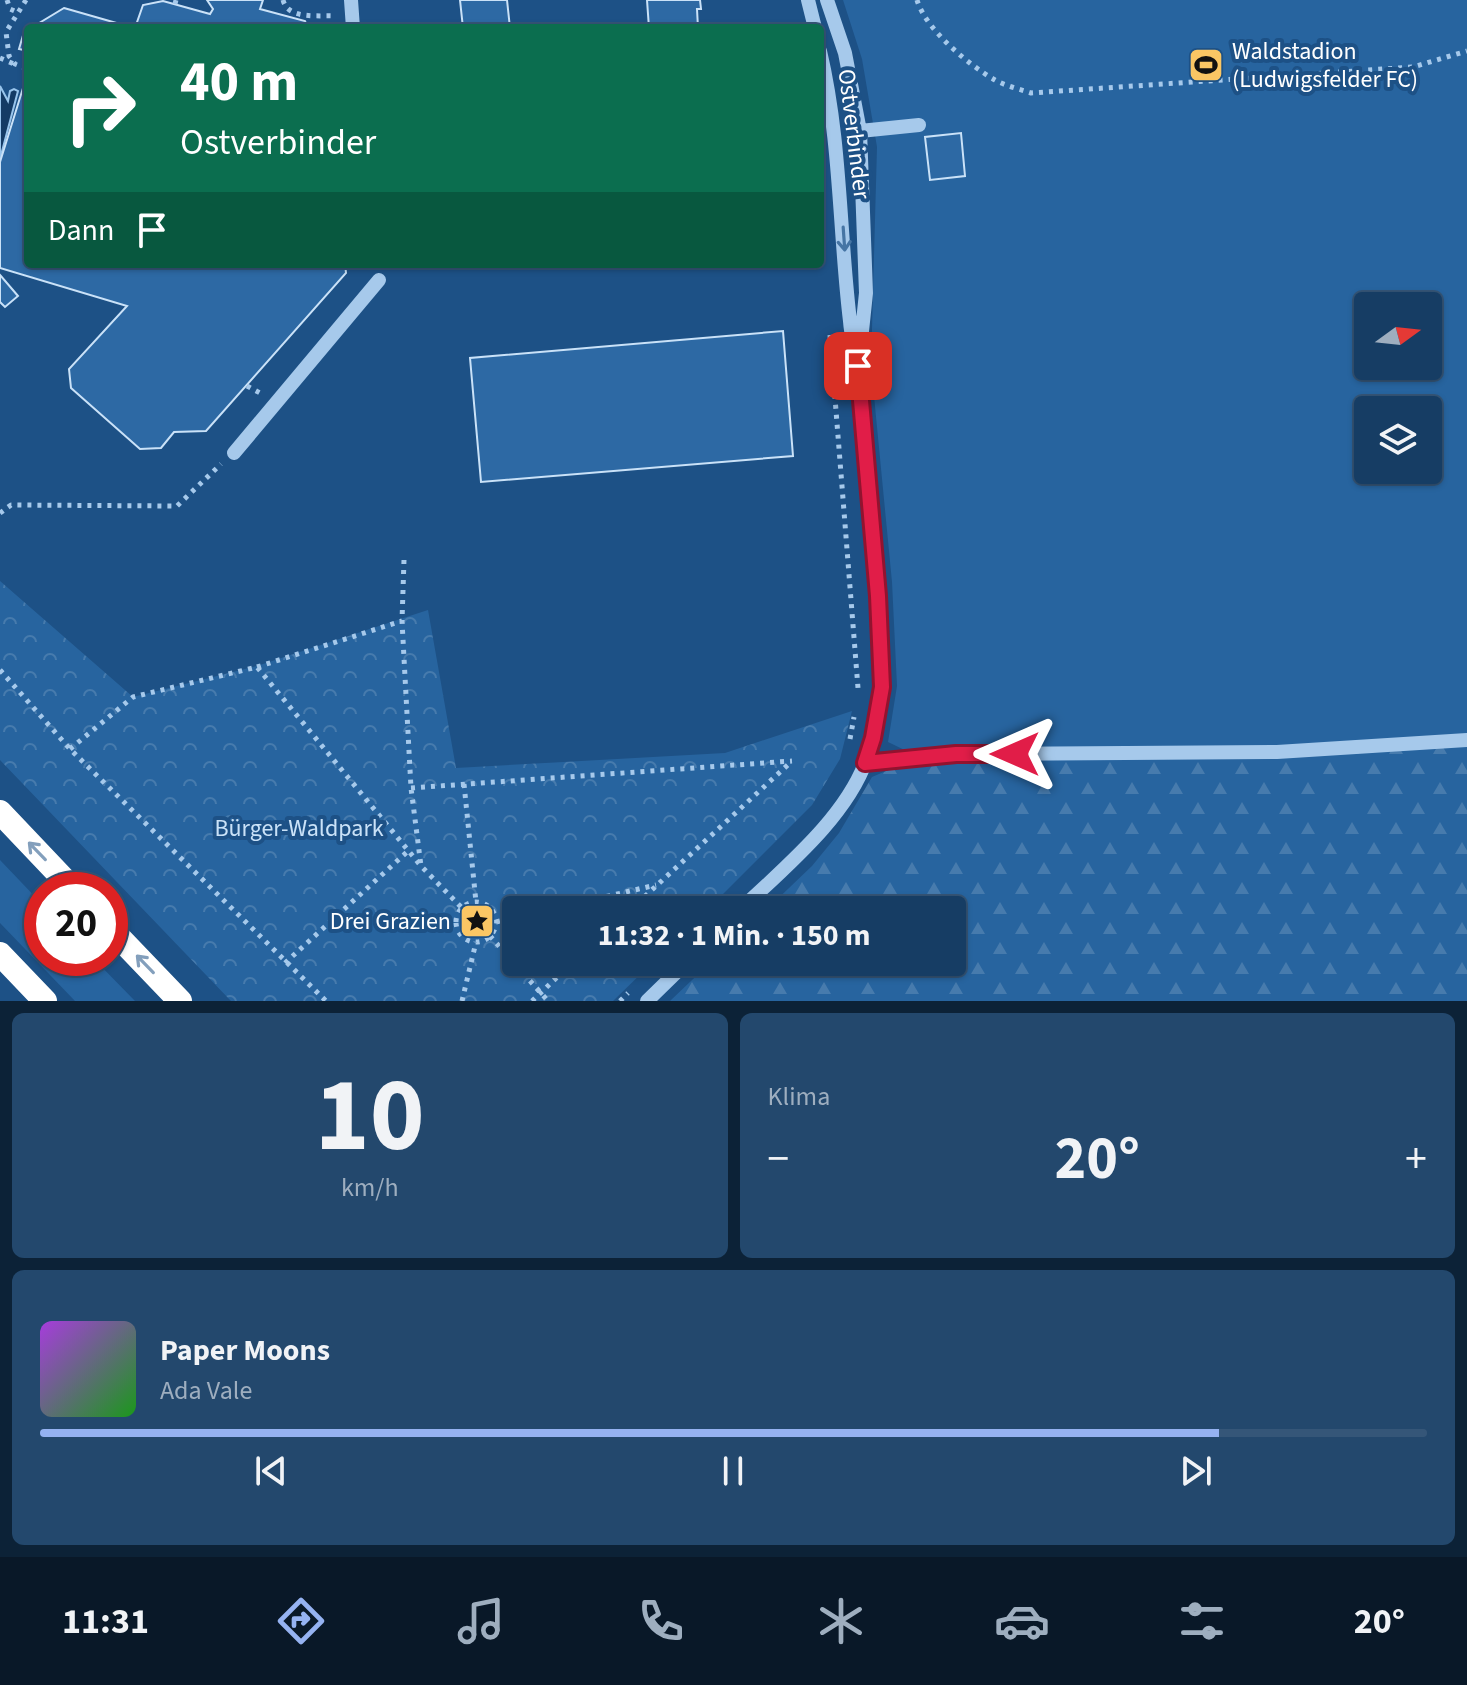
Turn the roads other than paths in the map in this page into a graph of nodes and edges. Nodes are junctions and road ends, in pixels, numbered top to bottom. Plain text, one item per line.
1 (351, 0) edge
2 (808, 0) edge
3 (827, 0) edge
4 (353, 23) edge
5 (814, 24) edge
6 (824, 74) edge
7 (919, 125) dead end
8 (860, 131) junction
9 (379, 280) dead end
10 (858, 366) junction
11 (234, 453) road end
12 (1467, 740) edge
13 (865, 763) junction
14 (0, 812) edge
15 (57, 872) edge
16 (754, 896) edge
17 (128, 947) edge
18 (0, 954) edge
19 (673, 976) edge
20 (45, 1001) edge
21 (180, 1001) edge
22 (647, 1001) edge

1 - 4 street
2 - 5 street
3 - 8 street, Ostverbinder
6 -> 10 street, Ostverbinder
7 - 8 street
8 - 10 street, Ostverbinder
9 - 11 street
10 - 13 street, Ostverbinder
12 - 13 street
13 - 16 street, Ostverbinder
15 -> 14 highway
21 -> 17 highway
18 - 20 highway
19 - 22 street

